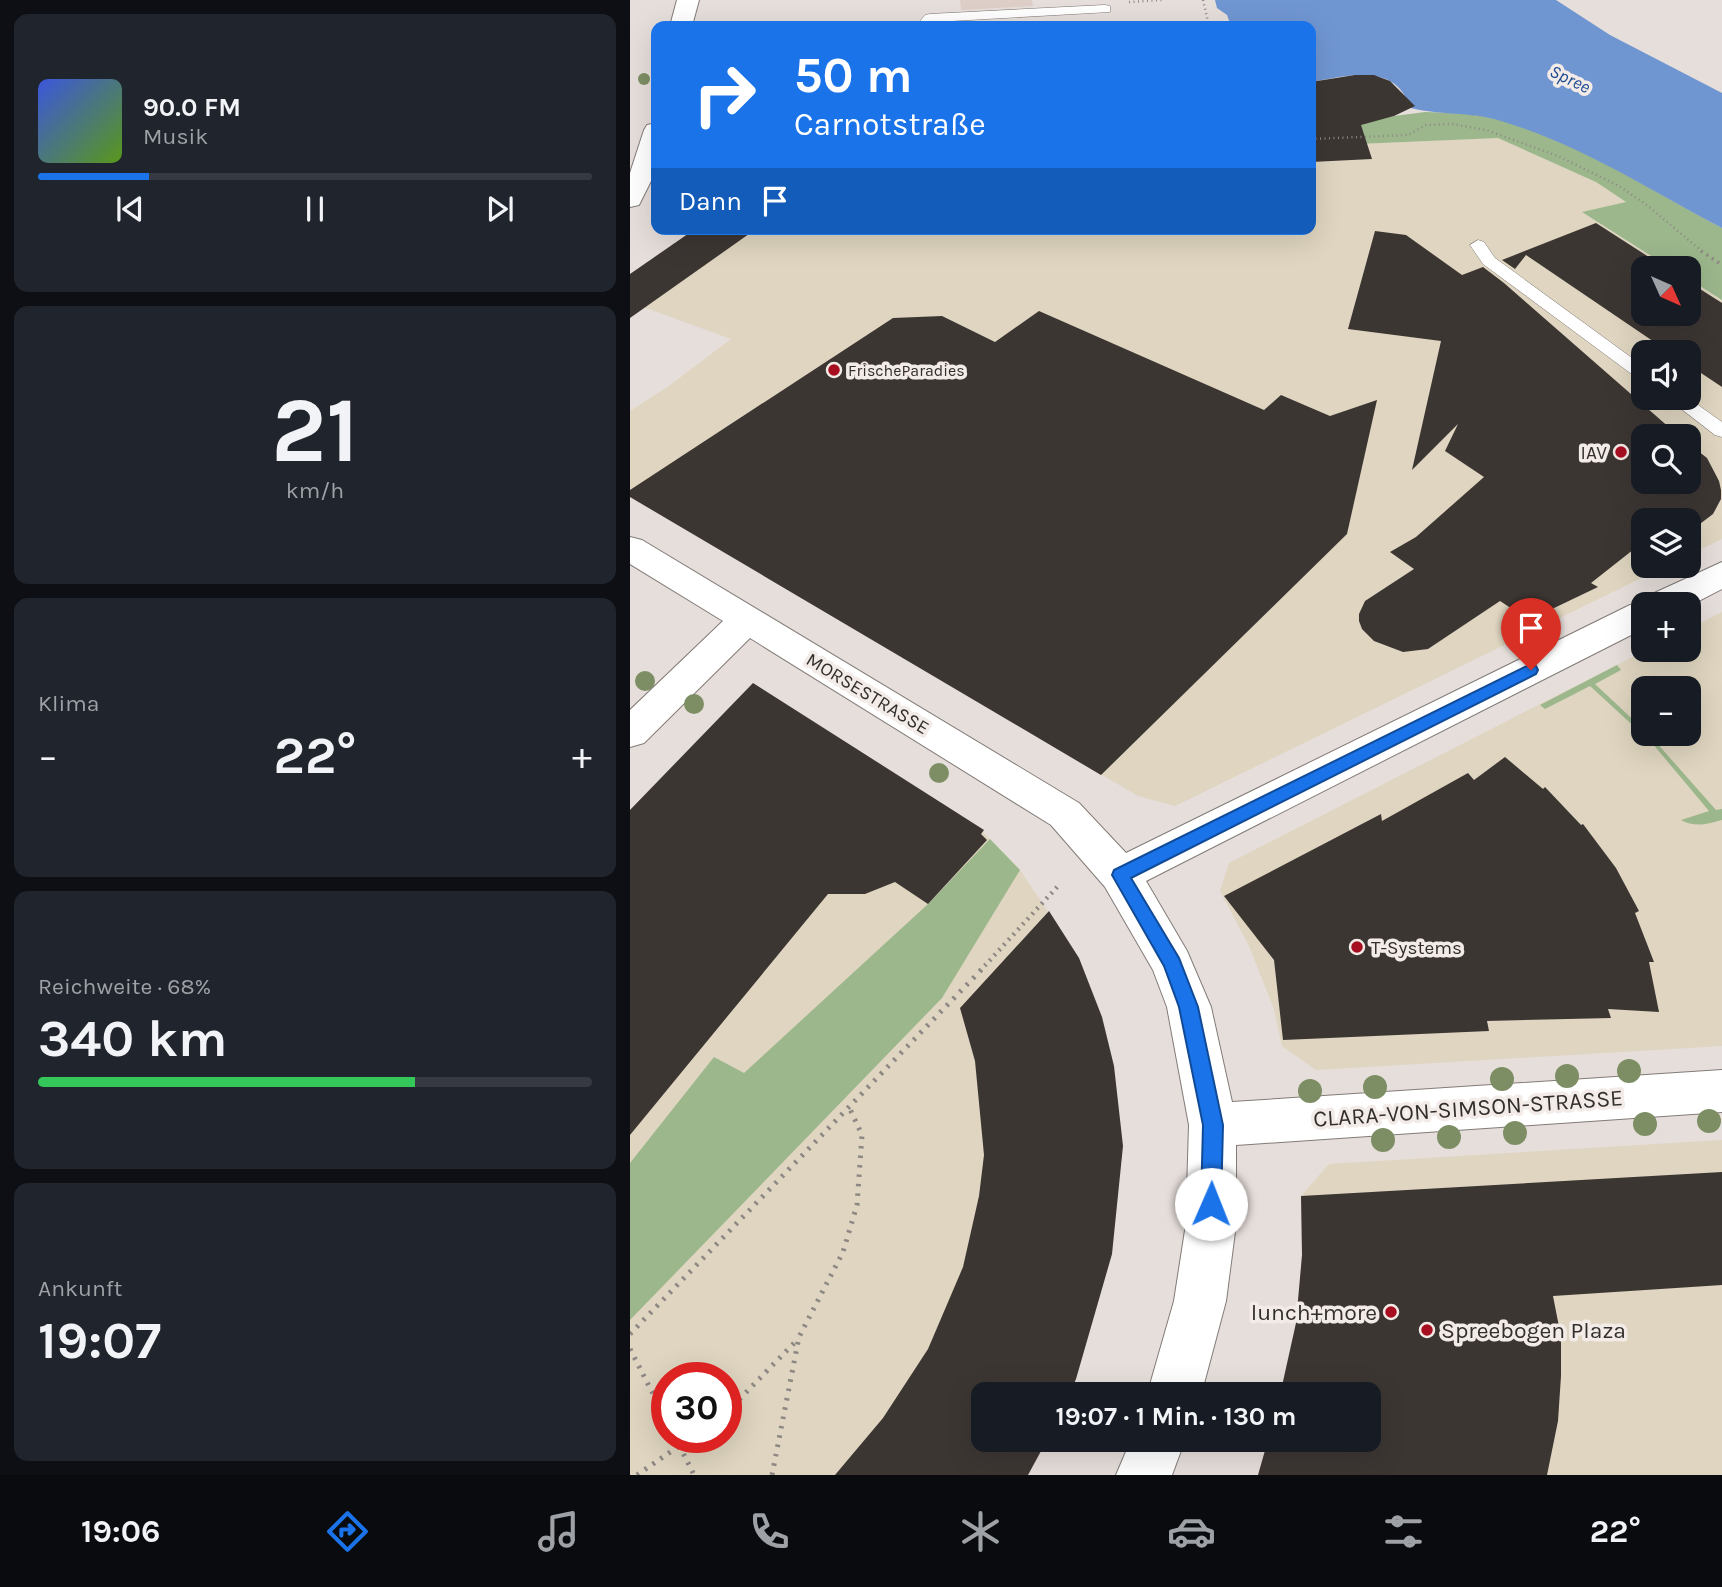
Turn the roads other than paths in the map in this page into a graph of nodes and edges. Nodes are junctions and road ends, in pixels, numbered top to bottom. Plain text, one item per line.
1 (688, 0) edge
2 (929, 0) edge
3 (1105, 9) dead end
4 (682, 21) edge
5 (927, 21) edge
6 (941, 21) edge
7 (651, 149) edge
8 (630, 199) edge
9 (1478, 245) dead end
10 (1631, 365) edge
11 (1693, 410) edge
12 (1722, 431) edge
13 (630, 548) edge
14 (1722, 574) edge
15 (1687, 592) edge
16 (746, 620) junction
17 (1631, 620) edge
18 (630, 733) edge
19 (1109, 862) junction
20 (1722, 1091) edge
21 (1213, 1125) junction
22 (1178, 1382) edge
23 (1153, 1452) edge
24 (1144, 1475) edge

1 - 4 street
2 - 5 lane
3 - 6 lane
7 - 8 street
9 - 10 lane
11 - 12 lane
13 - 16 street, MORSESTRASSE
14 - 15 street
16 - 18 street
16 - 19 street, MORSESTRASSE
17 - 19 street
19 - 21 street, MORSESTRASSE
20 - 21 street, CLARA-VON-SIMSON-STRASSE
21 - 22 street, MORSESTRASSE
23 - 24 street

